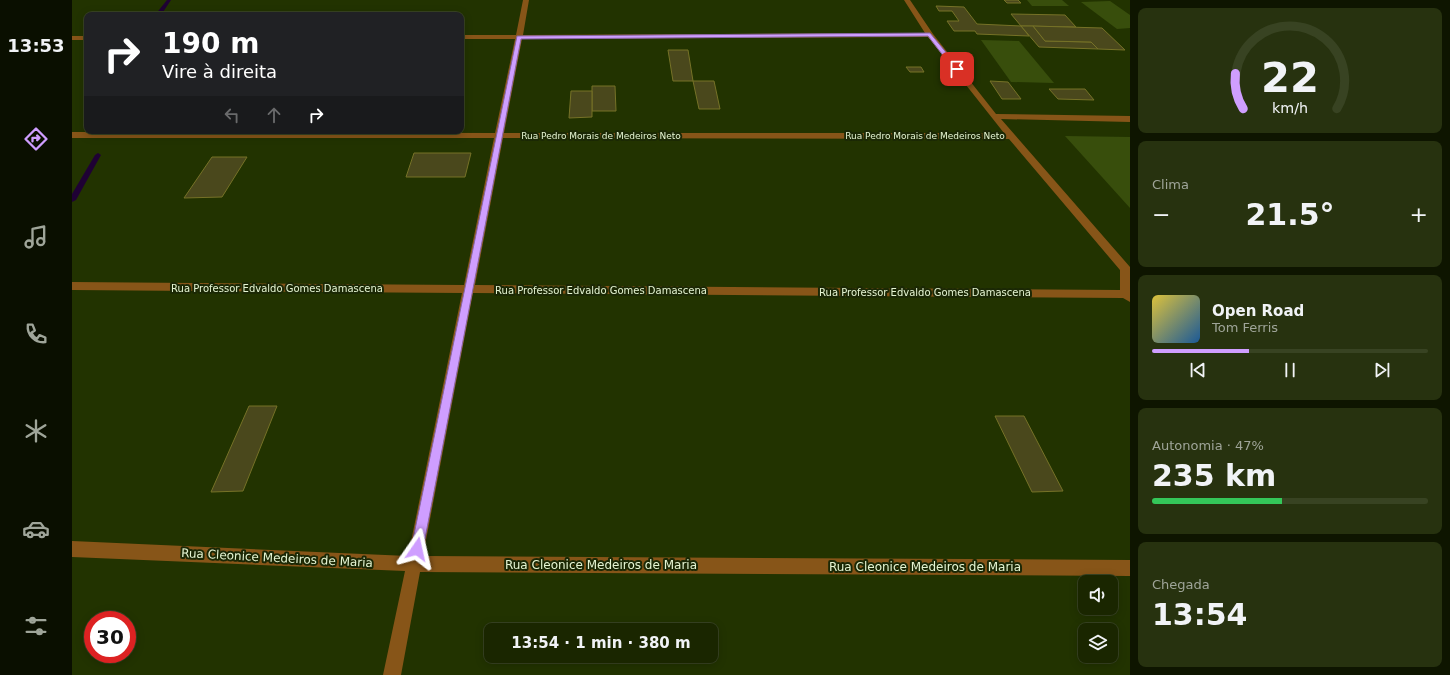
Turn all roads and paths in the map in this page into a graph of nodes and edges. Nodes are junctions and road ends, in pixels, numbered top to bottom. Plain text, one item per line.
1 (526, 0) edge
2 (907, 0) edge
3 (930, 35) junction
4 (464, 37) edge
5 (519, 37) junction
6 (72, 38) edge
7 (84, 38) edge
8 (994, 116) junction
9 (1130, 119) edge
10 (72, 135) edge
11 (499, 136) junction
12 (1011, 136) junction
13 (1127, 270) edge
14 (72, 286) edge
15 (469, 289) junction
16 (1129, 295) edge
17 (72, 549) edge
18 (414, 564) junction
19 (1130, 568) edge
20 (392, 675) edge

1 - 5 street
2 - 3 street
3 - 5 street
3 - 8 street
4 - 5 street
5 - 11 street
6 - 7 street
8 - 9 street
8 - 12 street
10 - 11 street, Rua Pedro Morais de Medeiros Neto
11 - 12 street, Rua Pedro Morais de Medeiros Neto
11 - 15 street
12 - 13 street
13 - 16 street
14 - 15 street, Rua Professor Edvaldo Gomes Damascena
15 - 16 street, Rua Professor Edvaldo Gomes Damascena
15 - 18 street
17 - 18 street, Rua Cleonice Medeiros de Maria
18 - 19 street, Rua Cleonice Medeiros de Maria
18 - 20 street

